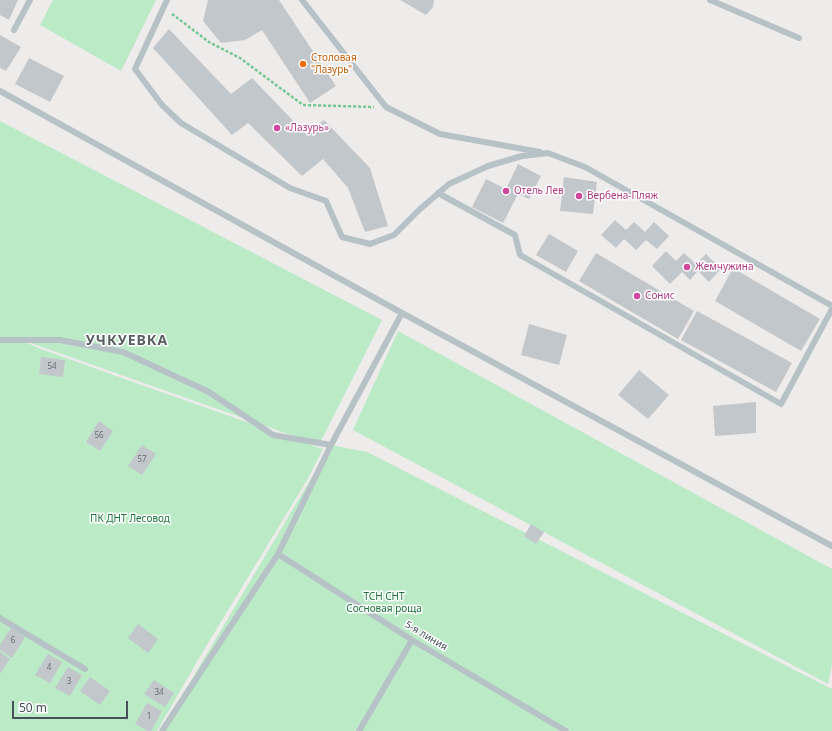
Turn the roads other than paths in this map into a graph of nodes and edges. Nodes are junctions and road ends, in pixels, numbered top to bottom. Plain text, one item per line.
1 (30, 0) edge
2 (167, 0) edge
3 (302, 0) edge
4 (710, 0) edge
5 (14, 30) dead end
6 (799, 38) dead end
7 (0, 91) edge
8 (548, 153) junction
9 (438, 193) junction
10 (832, 308) edge
11 (402, 313) junction
12 (0, 340) edge
13 (331, 445) junction
14 (832, 546) edge
15 (278, 554) junction
16 (0, 618) edge
17 (412, 640) junction
18 (85, 669) dead end
19 (162, 731) edge
20 (359, 731) edge
21 (566, 731) edge

1 - 5 lane
2 - 9 lane
3 - 8 lane
4 - 6 lane
7 - 11 lane
8 - 9 lane
8 - 10 lane
9 - 10 lane
11 - 13 lane
11 - 14 lane
12 - 13 lane
13 - 15 lane
15 - 17 lane, 5-я линия
15 - 19 lane
16 - 18 lane
17 - 20 lane
17 - 21 lane, 5-я линия

